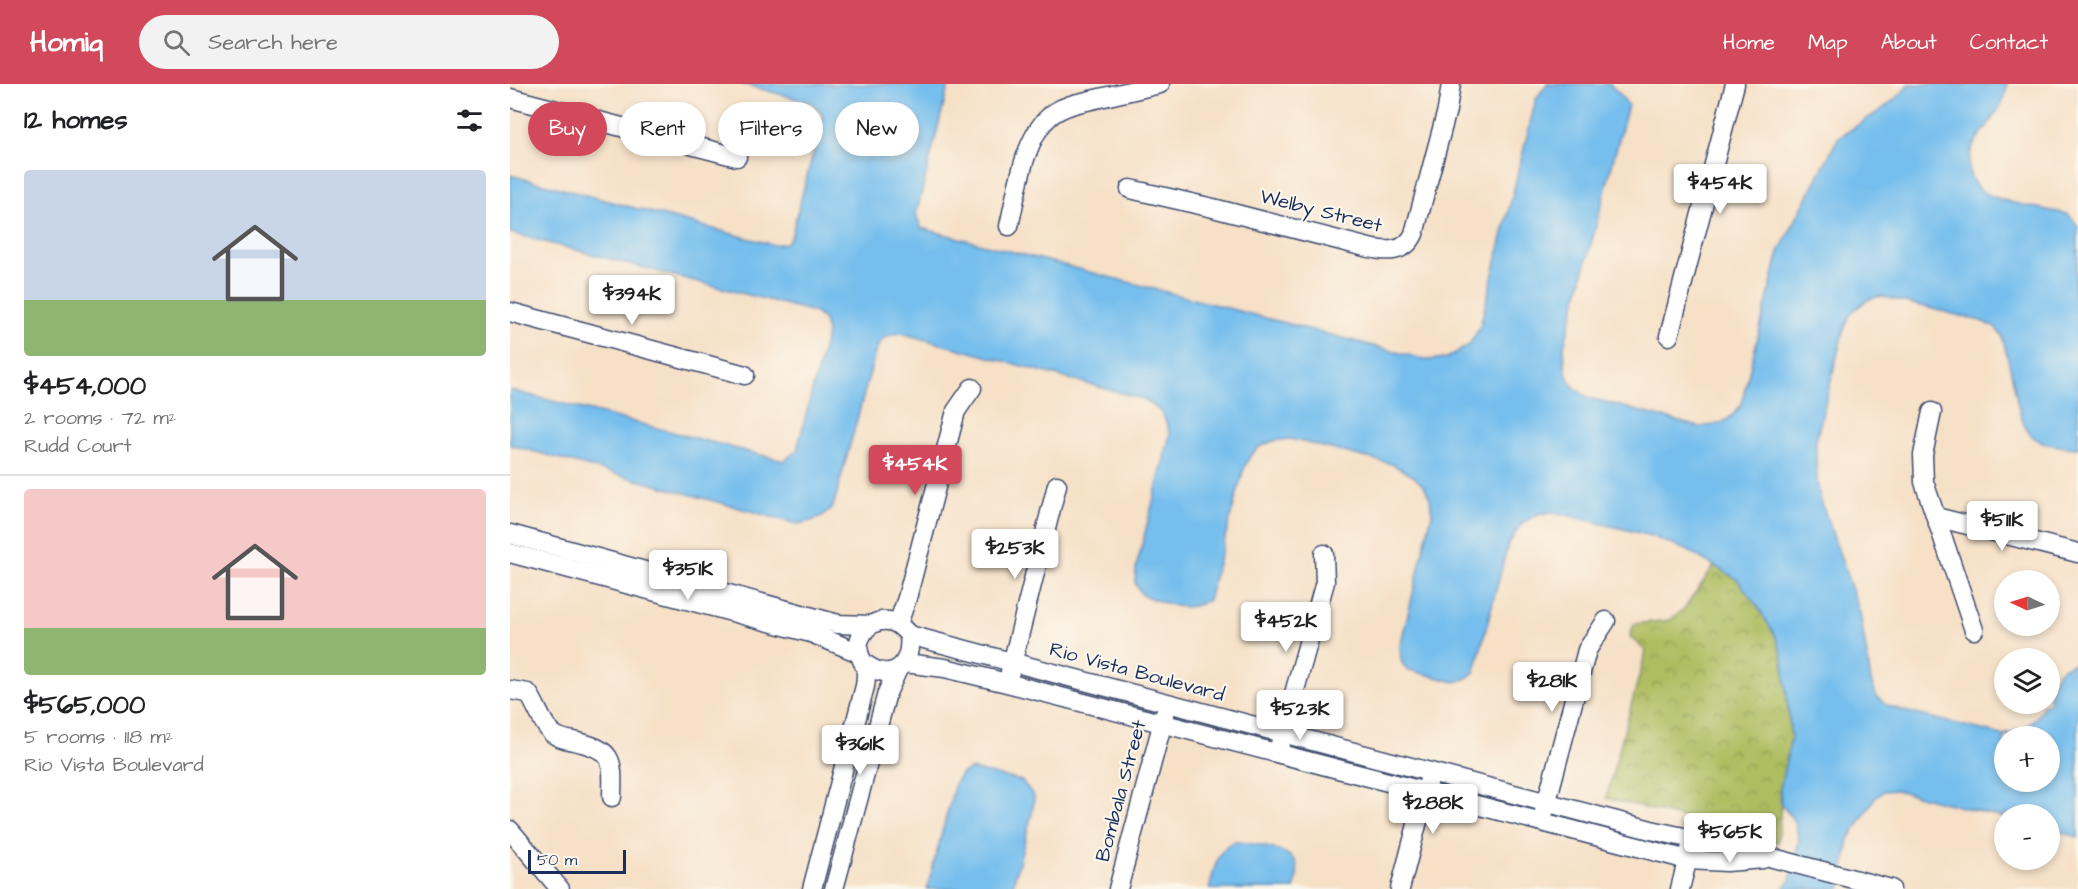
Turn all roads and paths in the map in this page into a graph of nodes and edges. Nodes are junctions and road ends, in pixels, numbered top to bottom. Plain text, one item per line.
1 (1160, 84) edge
2 (1451, 84) edge
3 (1736, 84) edge
4 (510, 98) edge
5 (737, 157) dead end
6 (1130, 189) dead end
7 (1009, 226) dead end
8 (510, 312) edge
9 (1669, 336) dead end
10 (745, 375) dead end
11 (972, 388) dead end
12 (1932, 412) dead end
13 (1057, 485) dead end
14 (1936, 517) junction
15 (510, 534) edge
16 (510, 553) edge
17 (2078, 553) edge
18 (1324, 554) dead end
19 (1606, 621) dead end
20 (870, 625) junction
21 (903, 629) junction
22 (1974, 630) dead end
23 (861, 658) junction
24 (1012, 662) junction
25 (902, 666) junction
26 (1007, 683) junction
27 (510, 690) edge
28 (1167, 704) junction
29 (1162, 724) junction
30 (1282, 733) junction
31 (1278, 754) junction
32 (1431, 772) junction
33 (1425, 793) junction
34 (612, 798) dead end
35 (1547, 802) junction
36 (1542, 823) junction
37 (510, 830) edge
38 (1693, 839) junction
39 (1773, 858) junction
40 (1688, 860) junction
41 (560, 889) edge
42 (812, 889) edge
43 (834, 889) edge
44 (1118, 889) edge
45 (1400, 889) edge
46 (1680, 889) edge
47 (1891, 889) edge

1 - 7 street
2 - 6 street, Welby Street
3 - 9 street
4 - 5 street
8 - 10 street
11 - 21 street
12 - 14 street
13 - 24 street
14 - 17 street
14 - 22 street
15 - 20 street
16 - 23 street
18 - 30 street
19 - 35 street
20 - 21 street
20 - 23 street
21 - 24 street, Rio Vista Boulevard
21 - 25 street
23 - 25 street
23 - 42 street
24 - 26 street
24 - 28 street, Rio Vista Boulevard
25 - 26 street, Rio Vista Boulevard
25 - 43 street
26 - 29 street, Rio Vista Boulevard
27 - 34 street
28 - 29 street, Bombala Street
28 - 30 street, Rio Vista Boulevard
29 - 31 street, Rio Vista Boulevard
29 - 44 street, Bombala Street
30 - 31 street
30 - 32 street, Rio Vista Boulevard
31 - 33 street, Rio Vista Boulevard
32 - 33 street
32 - 35 street, Rio Vista Boulevard
33 - 36 street, Rio Vista Boulevard
33 - 45 street
35 - 36 street
35 - 38 street, Rio Vista Boulevard
36 - 40 street, Rio Vista Boulevard
37 - 41 street
38 - 39 street, Rio Vista Boulevard
38 - 40 street
39 - 40 street, Rio Vista Boulevard
39 - 47 street, Rio Vista Boulevard
40 - 46 street

